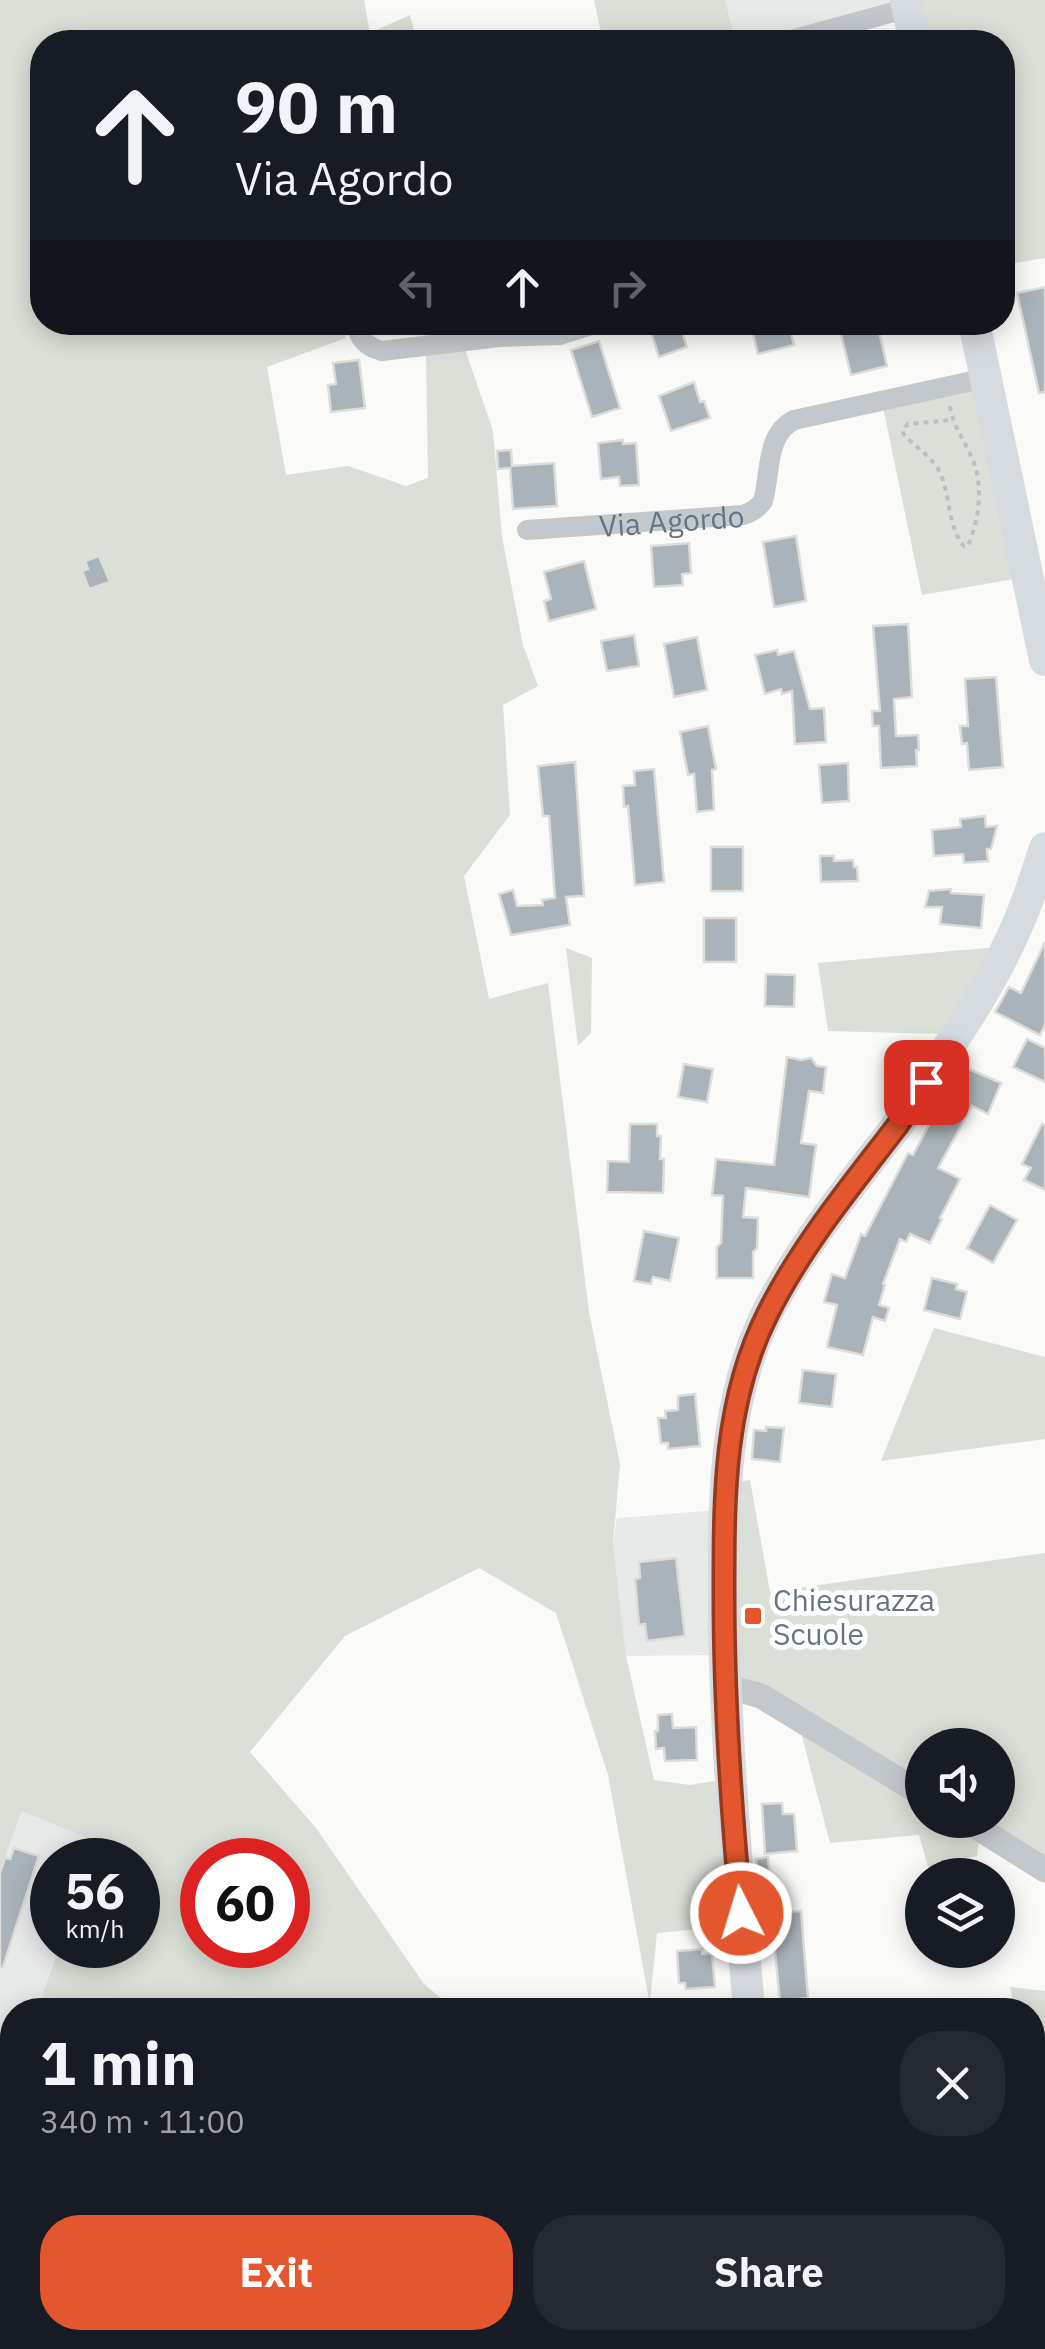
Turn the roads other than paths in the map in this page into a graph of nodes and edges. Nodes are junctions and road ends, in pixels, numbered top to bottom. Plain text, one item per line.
1 (907, 4) edge
2 (823, 30) edge
3 (912, 30) edge
4 (359, 335) edge
5 (560, 335) edge
6 (977, 335) edge
7 (986, 378) junction
8 (527, 530) dead end
9 (1045, 660) edge
10 (1045, 848) edge
11 (725, 1686) junction
12 (905, 1784) edge
13 (994, 1838) edge
14 (1045, 1870) edge
15 (748, 1998) edge

1 - 2 street
1 - 3 main road
4 - 5 street
6 - 7 main road
7 - 8 street, Via Agordo
7 - 9 main road
10 - 11 main road
11 - 12 street
11 - 15 main road
13 - 14 street

